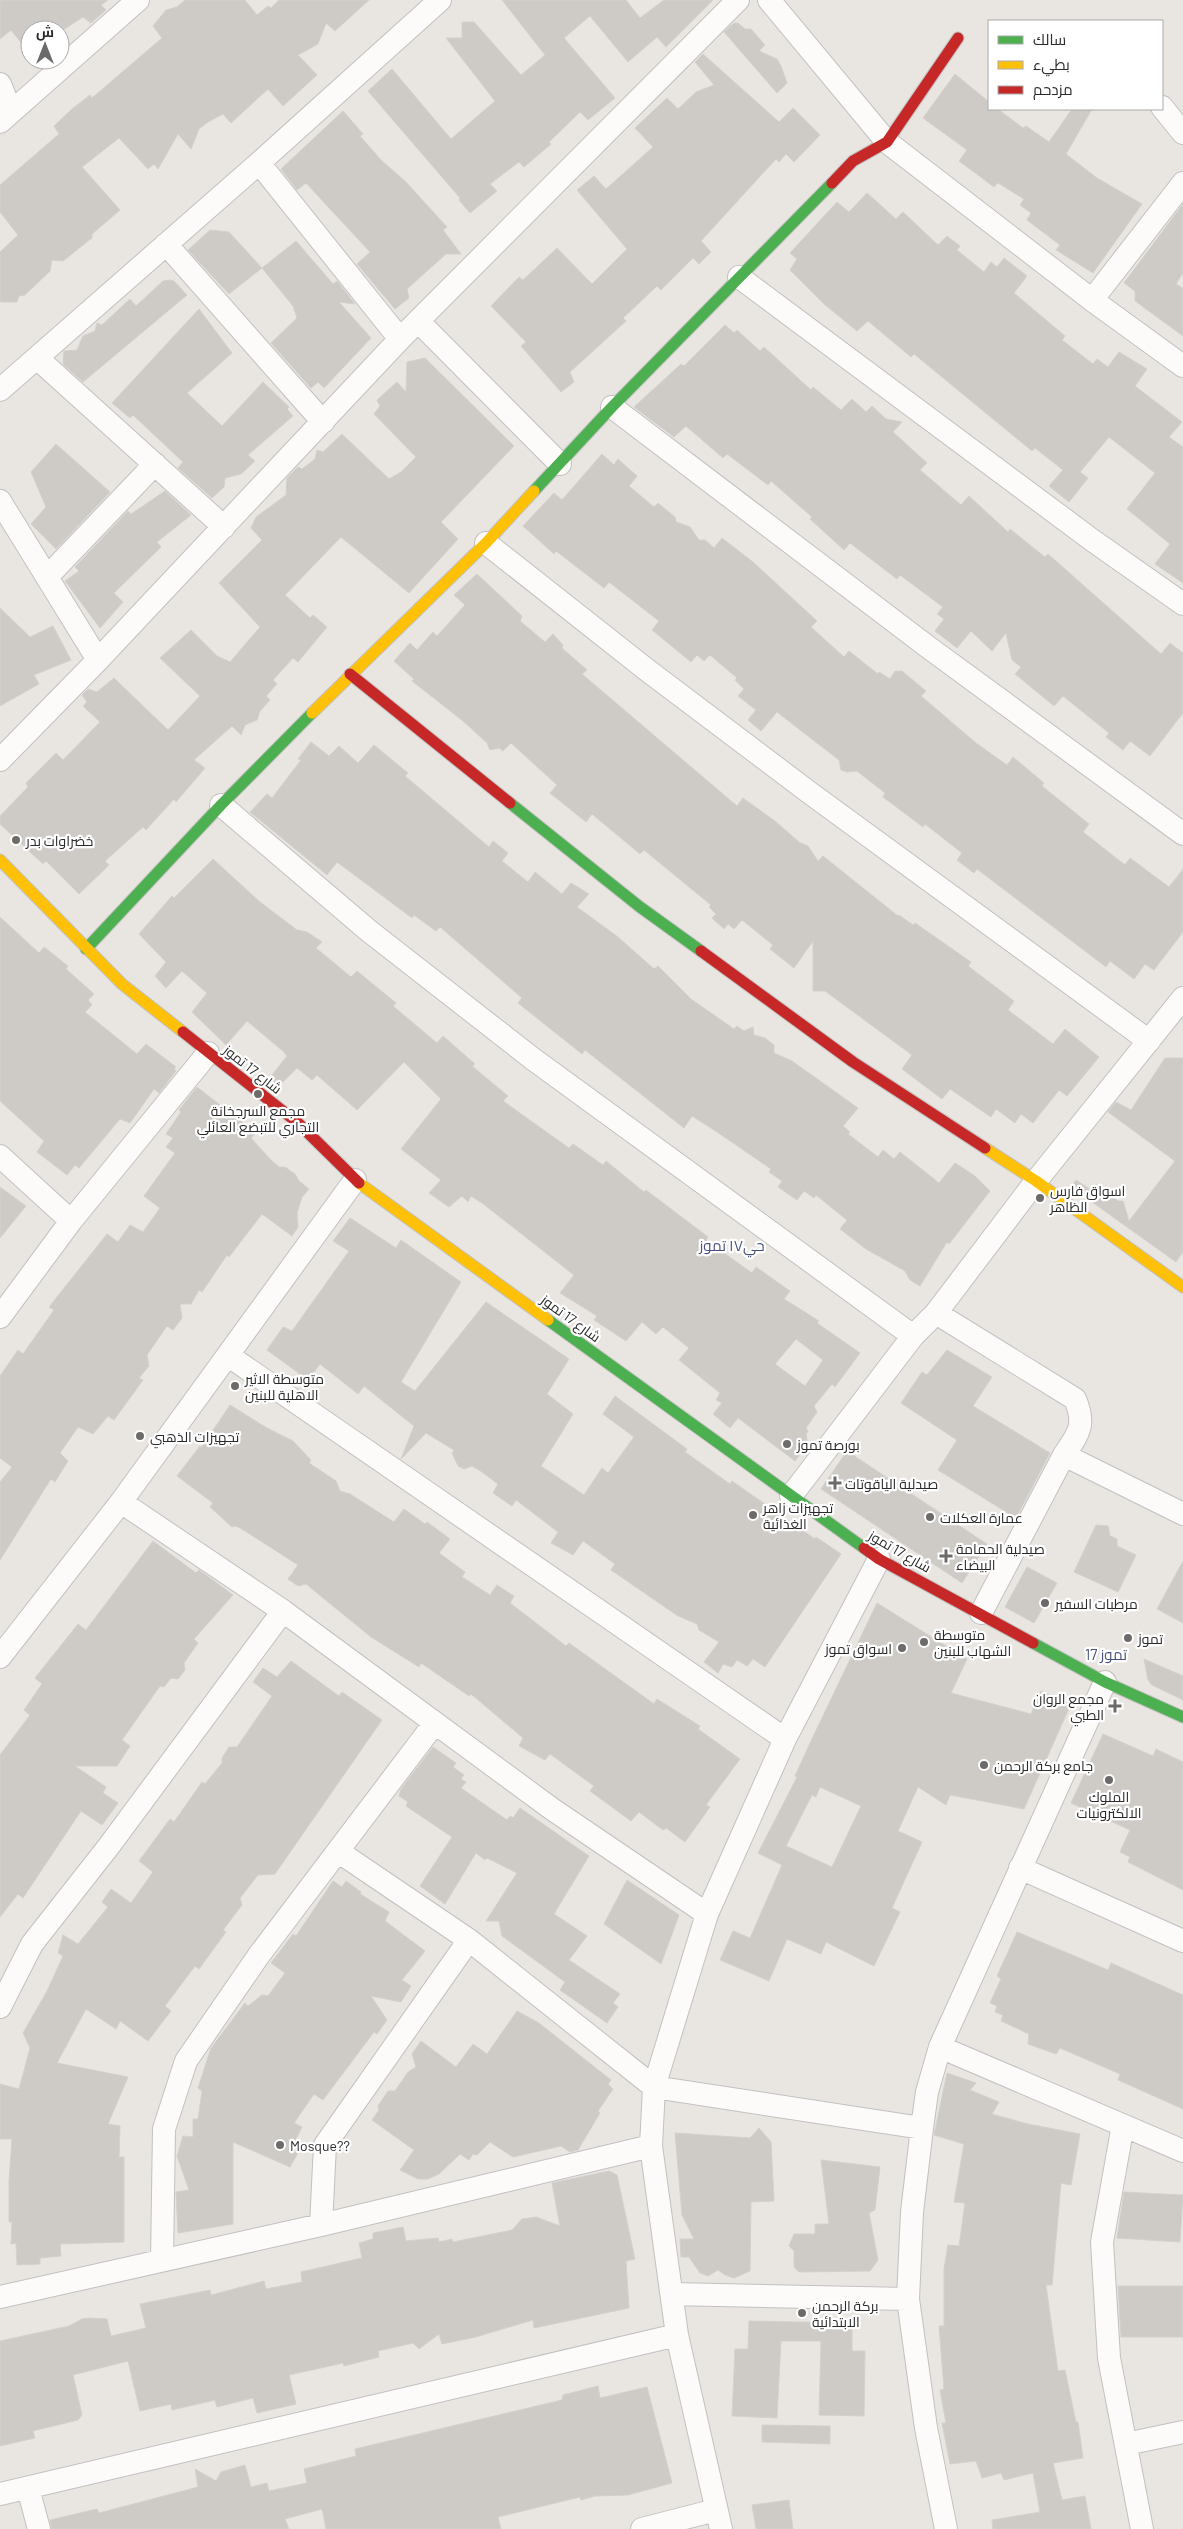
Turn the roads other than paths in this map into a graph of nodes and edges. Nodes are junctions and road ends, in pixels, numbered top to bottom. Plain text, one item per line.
1 (138, 0) edge
2 (440, 0) edge
3 (738, 0) edge
4 (769, 0) edge
5 (958, 38) dead end
6 (0, 84) edge
7 (1163, 108) edge
8 (6, 117) edge
9 (1183, 132) edge
10 (887, 142) junction
11 (259, 163) junction
12 (1183, 183) edge
13 (166, 244) junction
14 (738, 278) junction
15 (1092, 300) junction
16 (418, 321) junction
17 (400, 339) junction
18 (37, 358) junction
19 (1183, 366) edge
20 (0, 390) edge
21 (612, 407) junction
22 (323, 422) junction
23 (155, 464) junction
24 (560, 464) junction
25 (0, 501) edge
26 (224, 527) junction
27 (486, 542) junction
28 (47, 577) junction
29 (1183, 604) edge
30 (98, 660) junction
31 (350, 674) junction
32 (0, 760) edge
33 (221, 805) junction
34 (1183, 834) edge
35 (0, 860) edge
36 (86, 949) junction
37 (1183, 998) edge
38 (1149, 1040) junction
39 (208, 1053) junction
40 (0, 1156) edge
41 (355, 1180) junction
42 (1036, 1181) junction
43 (72, 1221) junction
44 (1183, 1287) edge
45 (936, 1313) junction
46 (0, 1317) edge
47 (913, 1336) junction
48 (229, 1356) junction
49 (1064, 1455) junction
50 (791, 1496) junction
51 (121, 1502) junction
52 (1183, 1514) edge
53 (879, 1559) junction
54 (283, 1611) junction
55 (980, 1613) junction
56 (0, 1657) edge
57 (1105, 1682) junction
58 (1183, 1718) edge
59 (434, 1724) junction
60 (785, 1739) junction
61 (339, 1852) junction
62 (1020, 1868) junction
63 (707, 1914) junction
64 (470, 1940) junction
65 (1183, 1941) edge
66 (0, 2008) edge
67 (940, 2046) junction
68 (654, 2087) junction
69 (1123, 2125) junction
70 (922, 2128) junction
71 (651, 2146) junction
72 (1183, 2151) edge
73 (321, 2225) junction
74 (162, 2260) junction
75 (672, 2294) junction
76 (0, 2297) edge
77 (908, 2299) junction
78 (677, 2335) junction
79 (1183, 2432) edge
80 (1126, 2444) junction
81 (28, 2488) junction
82 (0, 2494) edge
83 (719, 2520) edge
84 (39, 2529) edge
85 (642, 2529) edge
86 (946, 2529) edge
87 (1142, 2529) edge

1 - 8 street
2 - 11 street
3 - 16 street
4 - 10 street
5 - 10 street
6 - 8 street
7 - 9 street
10 - 14 street
10 - 15 street
11 - 13 street
11 - 17 street
12 - 15 street
13 - 18 street
13 - 22 street
14 - 21 street
14 - 29 street
15 - 19 street
16 - 17 street
16 - 24 street
17 - 22 street
18 - 20 street
18 - 23 street
21 - 24 street
21 - 34 street
22 - 26 street
23 - 26 street
23 - 28 street
24 - 27 street
25 - 28 street
26 - 30 street
27 - 31 street
27 - 38 street
28 - 30 street
30 - 32 street
31 - 33 street
31 - 42 street
33 - 36 street
33 - 47 street
35 - 36 street, شارع 17 تموز
36 - 39 street, شارع 17 تموز
37 - 38 street
38 - 42 street
39 - 41 street, شارع 17 تموز
39 - 43 street
40 - 43 street
41 - 48 street
41 - 50 street, شارع 17 تموز
42 - 44 street
42 - 45 street
43 - 46 street
45 - 47 street
45 - 49 street
47 - 50 street
48 - 51 street
48 - 60 street
49 - 52 street
49 - 55 street
50 - 53 street, شارع 17 تموز
51 - 54 street
51 - 56 street
53 - 55 street, شارع 17 تموز
53 - 60 street
54 - 59 street
54 - 66 street
55 - 57 street, شارع 17 تموز
57 - 58 street, شارع 17 تموز
57 - 62 street
59 - 61 street
59 - 63 street
60 - 63 street
61 - 64 street
61 - 74 street
62 - 65 street
62 - 67 street
63 - 68 street
64 - 68 street
64 - 73 street
67 - 69 street
67 - 70 street
68 - 70 street
68 - 71 street
69 - 72 street
69 - 80 street
70 - 77 street
71 - 73 street
71 - 75 street
73 - 74 street
74 - 76 street
75 - 77 street
75 - 78 street
77 - 86 street
78 - 81 street
78 - 83 street
79 - 80 street
80 - 87 street
81 - 82 street
81 - 84 street
83 - 85 street

